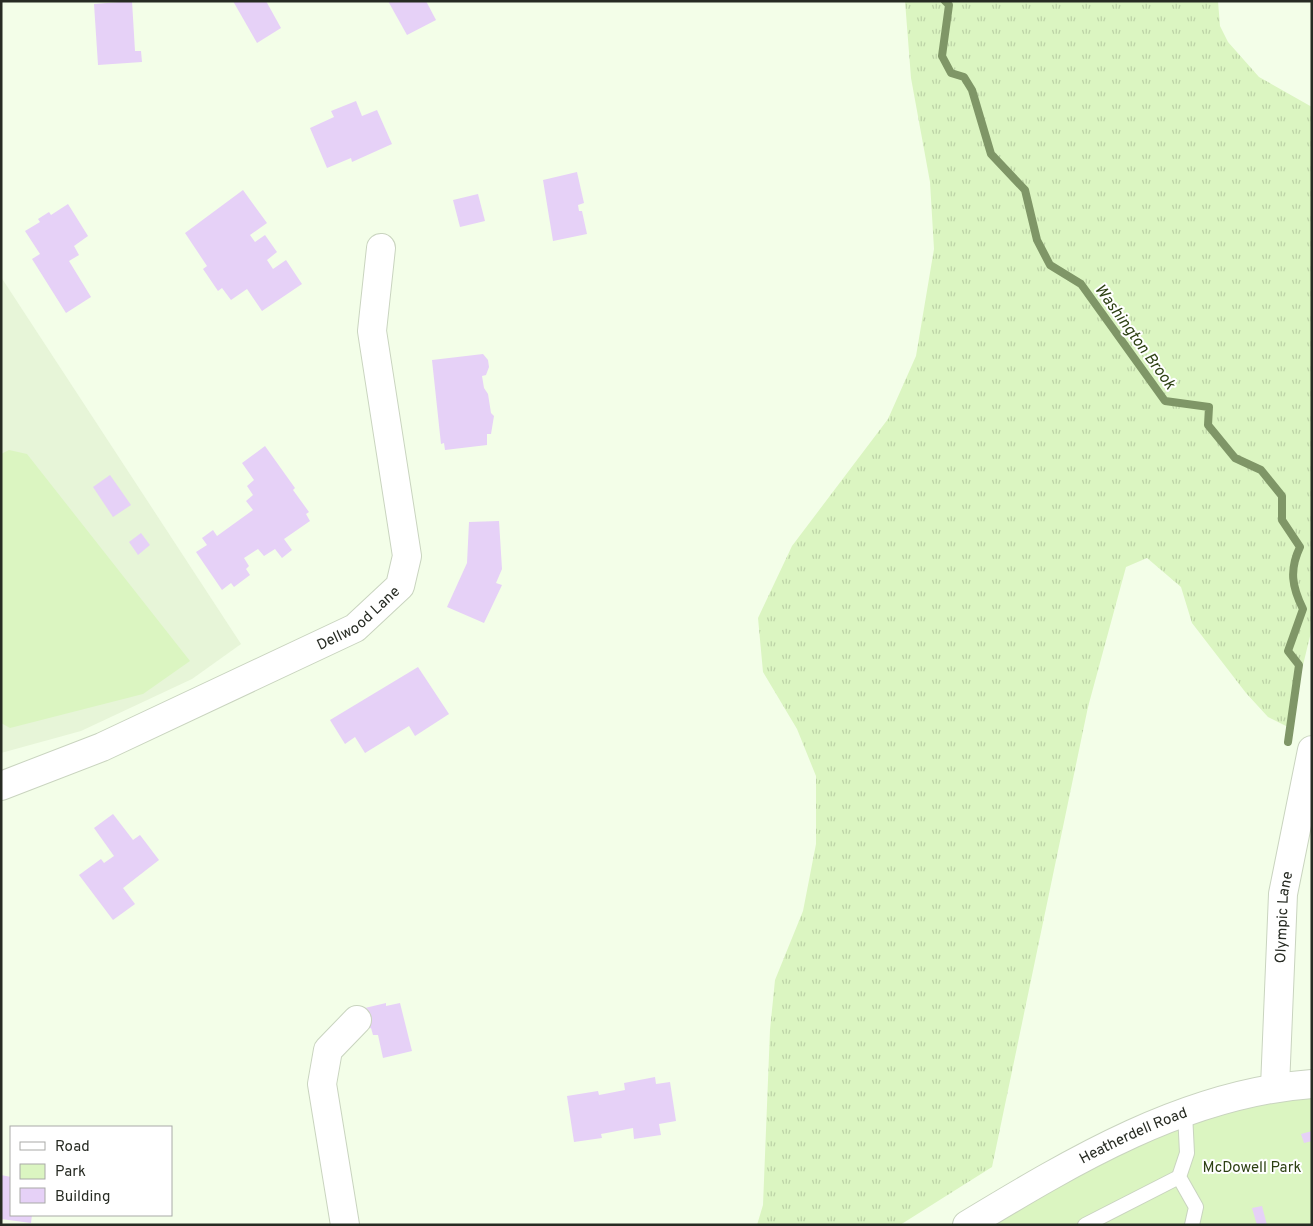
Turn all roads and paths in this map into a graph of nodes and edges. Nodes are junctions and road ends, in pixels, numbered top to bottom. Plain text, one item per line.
1 (381, 248) dead end
2 (1312, 750) edge
3 (1, 786) edge
4 (357, 1020) dead end
5 (1312, 1084) edge
6 (1275, 1087) junction
7 (1185, 1113) junction
8 (1179, 1177) junction
9 (346, 1225) edge
10 (968, 1225) edge
11 (1085, 1225) edge
12 (1192, 1225) edge

1 - 3 street, Dellwood Lane
2 - 6 street, Olympic Lane
4 - 9 street
5 - 6 street, Heatherdell Road
6 - 7 street, Heatherdell Road
7 - 8 lane
7 - 10 street, Heatherdell Road
8 - 11 lane
8 - 12 lane

